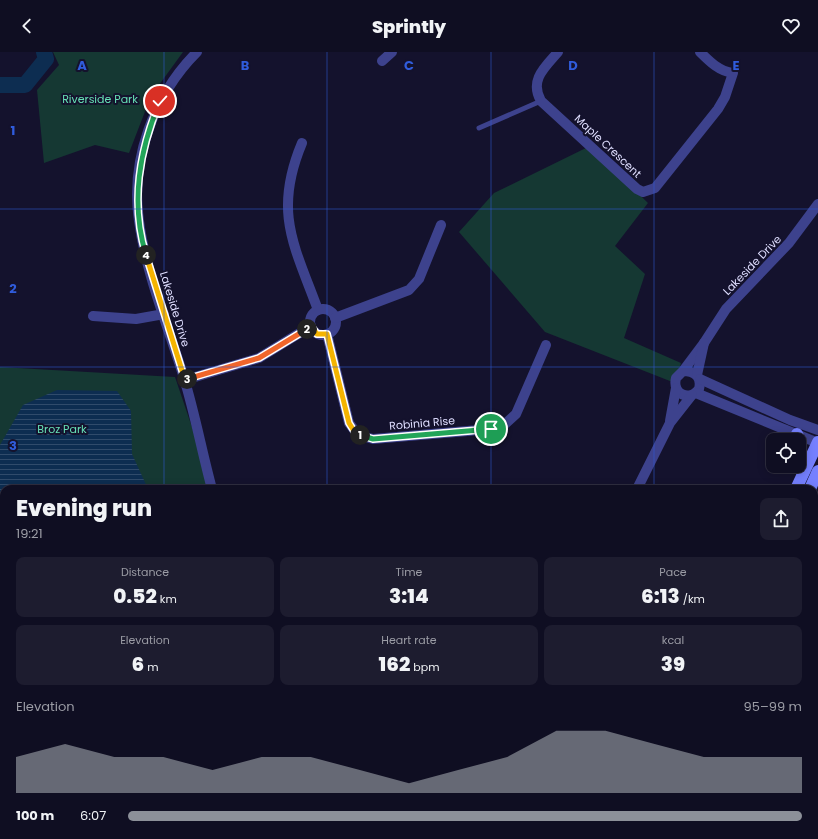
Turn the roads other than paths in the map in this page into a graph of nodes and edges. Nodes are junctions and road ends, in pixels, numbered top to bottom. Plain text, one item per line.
1 (197, 52) edge
2 (392, 52) edge
3 (558, 52) edge
4 (700, 52) edge
5 (382, 61) dead end
6 (541, 101) junction
7 (479, 128) dead end
8 (302, 143) dead end
9 (818, 204) edge
10 (441, 225) dead end
11 (318, 310) junction
12 (164, 314) junction
13 (93, 316) dead end
14 (335, 318) junction
15 (311, 326) junction
16 (327, 334) junction
17 (704, 343) junction
18 (546, 345) dead end
19 (683, 371) junction
20 (698, 377) junction
21 (185, 380) junction
22 (676, 388) junction
23 (694, 394) junction
24 (670, 423) junction
25 (818, 430) edge
26 (794, 433) edge
27 (806, 438) edge
28 (818, 443) edge
29 (818, 471) edge
30 (798, 473) edge
31 (211, 485) edge
32 (639, 485) edge
33 (796, 485) edge
34 (797, 485) edge
35 (812, 485) edge

1 - 12 street, Lakeside Drive
2 - 5 street
3 - 6 street
4 - 6 street, Maple Crescent
6 - 7 lane
8 - 11 street
9 - 17 street, Lakeside Drive
10 - 14 street
11 - 14 street
11 - 15 street
12 - 13 street
12 - 21 street, Lakeside Drive
14 - 16 street
15 - 16 street
15 - 21 street
16 - 18 street, Robinia Rise
17 - 19 street, Lakeside Drive
17 - 20 street, Lakeside Drive
19 - 20 street
19 - 22 street, Lakeside Drive
20 - 23 street, Lakeside Drive
20 - 25 street
21 - 31 street, Lakeside Drive
22 - 23 street
22 - 24 street, Lakeside Drive
23 - 24 street, Lakeside Drive
23 - 26 street
24 - 32 street, Lakeside Drive
27 - 28 street
28 - 34 street
29 - 35 street
30 - 33 street

